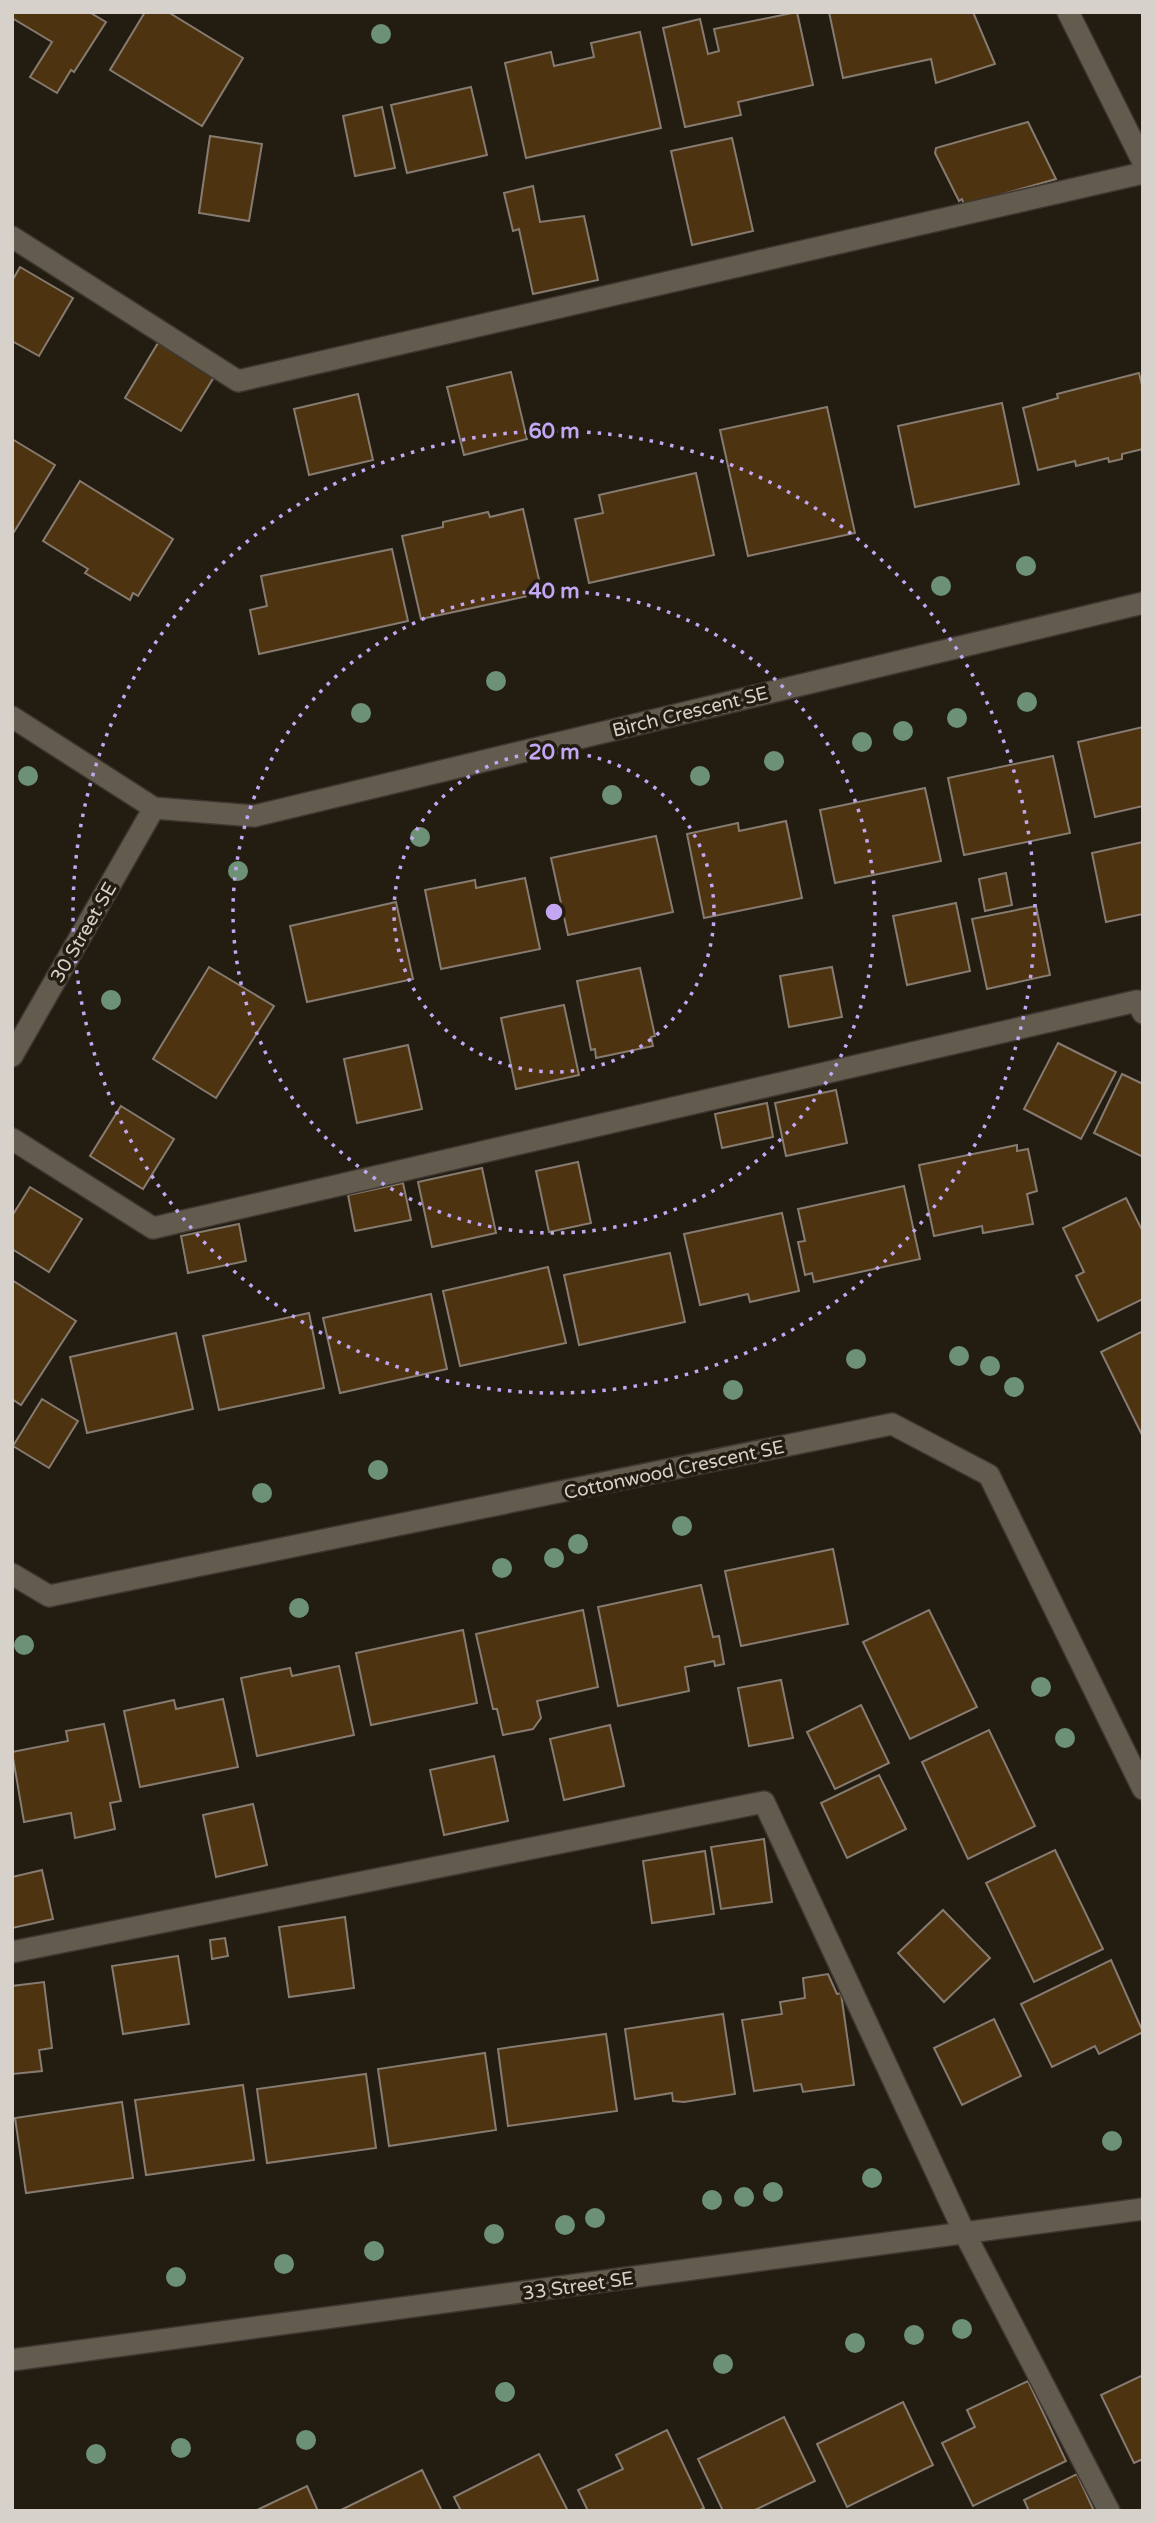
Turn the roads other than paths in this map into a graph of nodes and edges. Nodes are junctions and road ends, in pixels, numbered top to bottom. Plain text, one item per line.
1 (1068, 12) edge
2 (1143, 162) edge
3 (1143, 173) edge
4 (12, 237) edge
5 (1143, 603) edge
6 (12, 717) edge
7 (154, 808) junction
8 (1143, 1013) edge
9 (12, 1056) edge
10 (12, 1139) edge
11 (12, 1574) edge
12 (1143, 1789) edge
13 (12, 1952) edge
14 (1143, 2208) edge
15 (965, 2234) junction
16 (12, 2360) edge
17 (1109, 2511) edge

1 - 2 street
3 - 4 street
5 - 7 street, Birch Crescent SE
6 - 7 street, Birch Crescent SE
7 - 9 street, 30 Street SE
8 - 10 street
11 - 12 street, Cottonwood Crescent SE
13 - 15 street
14 - 15 street, 33 Street SE
15 - 16 street, 33 Street SE
15 - 17 street

